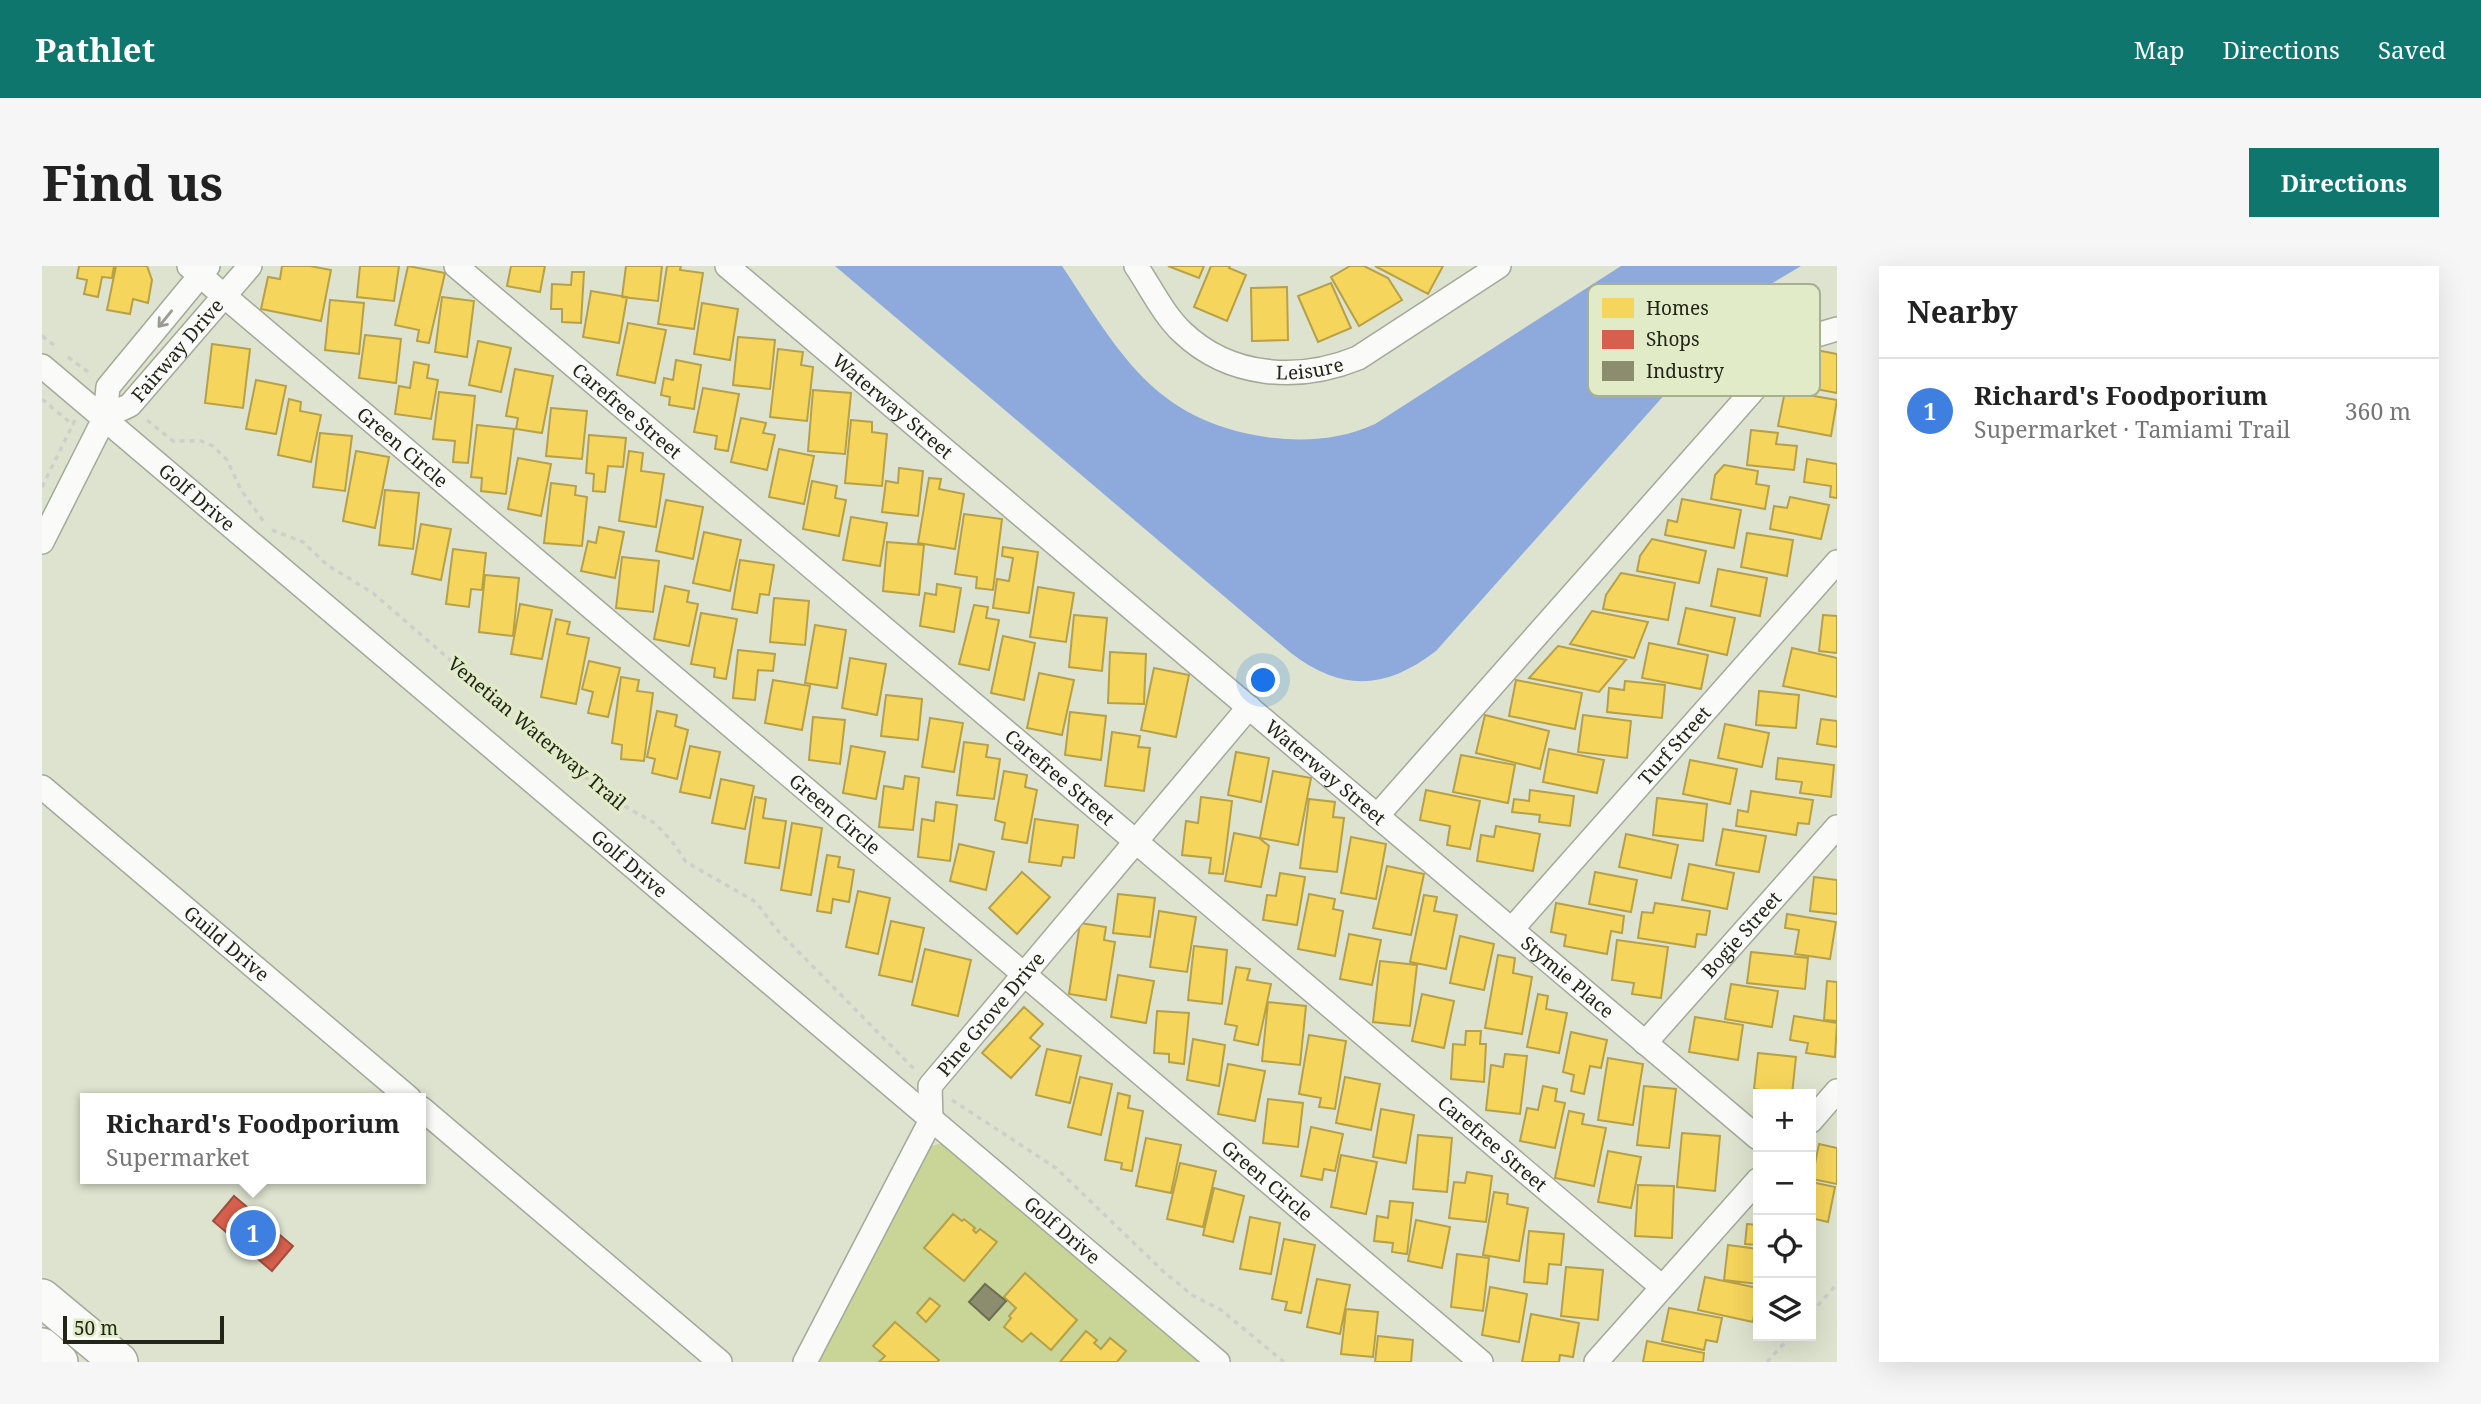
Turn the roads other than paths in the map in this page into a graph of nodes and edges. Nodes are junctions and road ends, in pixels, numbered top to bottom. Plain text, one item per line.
1 (250, 266) edge
2 (456, 266) edge
3 (727, 266) edge
4 (1136, 266) edge
5 (1499, 266) edge
6 (199, 269) edge
7 (223, 297) junction
8 (1837, 328) edge
9 (1820, 334) edge
10 (49, 357) edge
11 (1748, 396) edge
12 (105, 417) junction
13 (42, 542) edge
14 (1837, 562) edge
15 (1249, 707) junction
16 (42, 788) edge
17 (1377, 816) junction
18 (1837, 827) edge
19 (1135, 840) junction
20 (1512, 929) junction
21 (1022, 974) junction
22 (1645, 1043) junction
23 (1837, 1091) edge
24 (403, 1093) edge
25 (426, 1112) edge
26 (1816, 1115) edge
27 (931, 1120) junction
28 (1753, 1134) edge
29 (1753, 1186) edge
30 (1662, 1287) junction
31 (42, 1298) edge
32 (42, 1348) edge
33 (59, 1362) edge
34 (119, 1362) edge
35 (720, 1362) edge
36 (805, 1362) edge
37 (1218, 1362) edge
38 (1481, 1362) edge
39 (1596, 1362) edge

1 - 7 street, Fairway Drive
2 - 19 street, Carefree Street
3 - 15 street, Waterway Street
4 - 5 street, Leisure
6 - 7 street, Green Circle
6 -> 12 street
7 - 12 street, Fairway Drive
7 - 21 street, Green Circle
8 - 9 street, Waterway Street
10 - 12 street, Golf Drive
11 - 17 street, Waterway Street
12 - 13 street
12 - 27 street, Golf Drive
14 - 20 street, Turf Street
15 - 17 street, Waterway Street
15 - 19 street, Pine Grove Drive
16 - 24 street, Guild Drive
17 - 20 street, Stymie Place
18 - 22 street, Bogie Street
19 - 21 street, Pine Grove Drive
19 - 30 street, Carefree Street
20 - 22 street, Stymie Place
21 - 27 street, Pine Grove Drive
21 - 38 street, Green Circle
22 - 28 street, Stymie Place
23 - 26 street
25 - 35 street
27 - 36 street, Pine Grove Drive
27 - 37 street, Golf Drive
29 - 30 street
30 - 39 street
31 - 34 main road
32 - 33 main road

